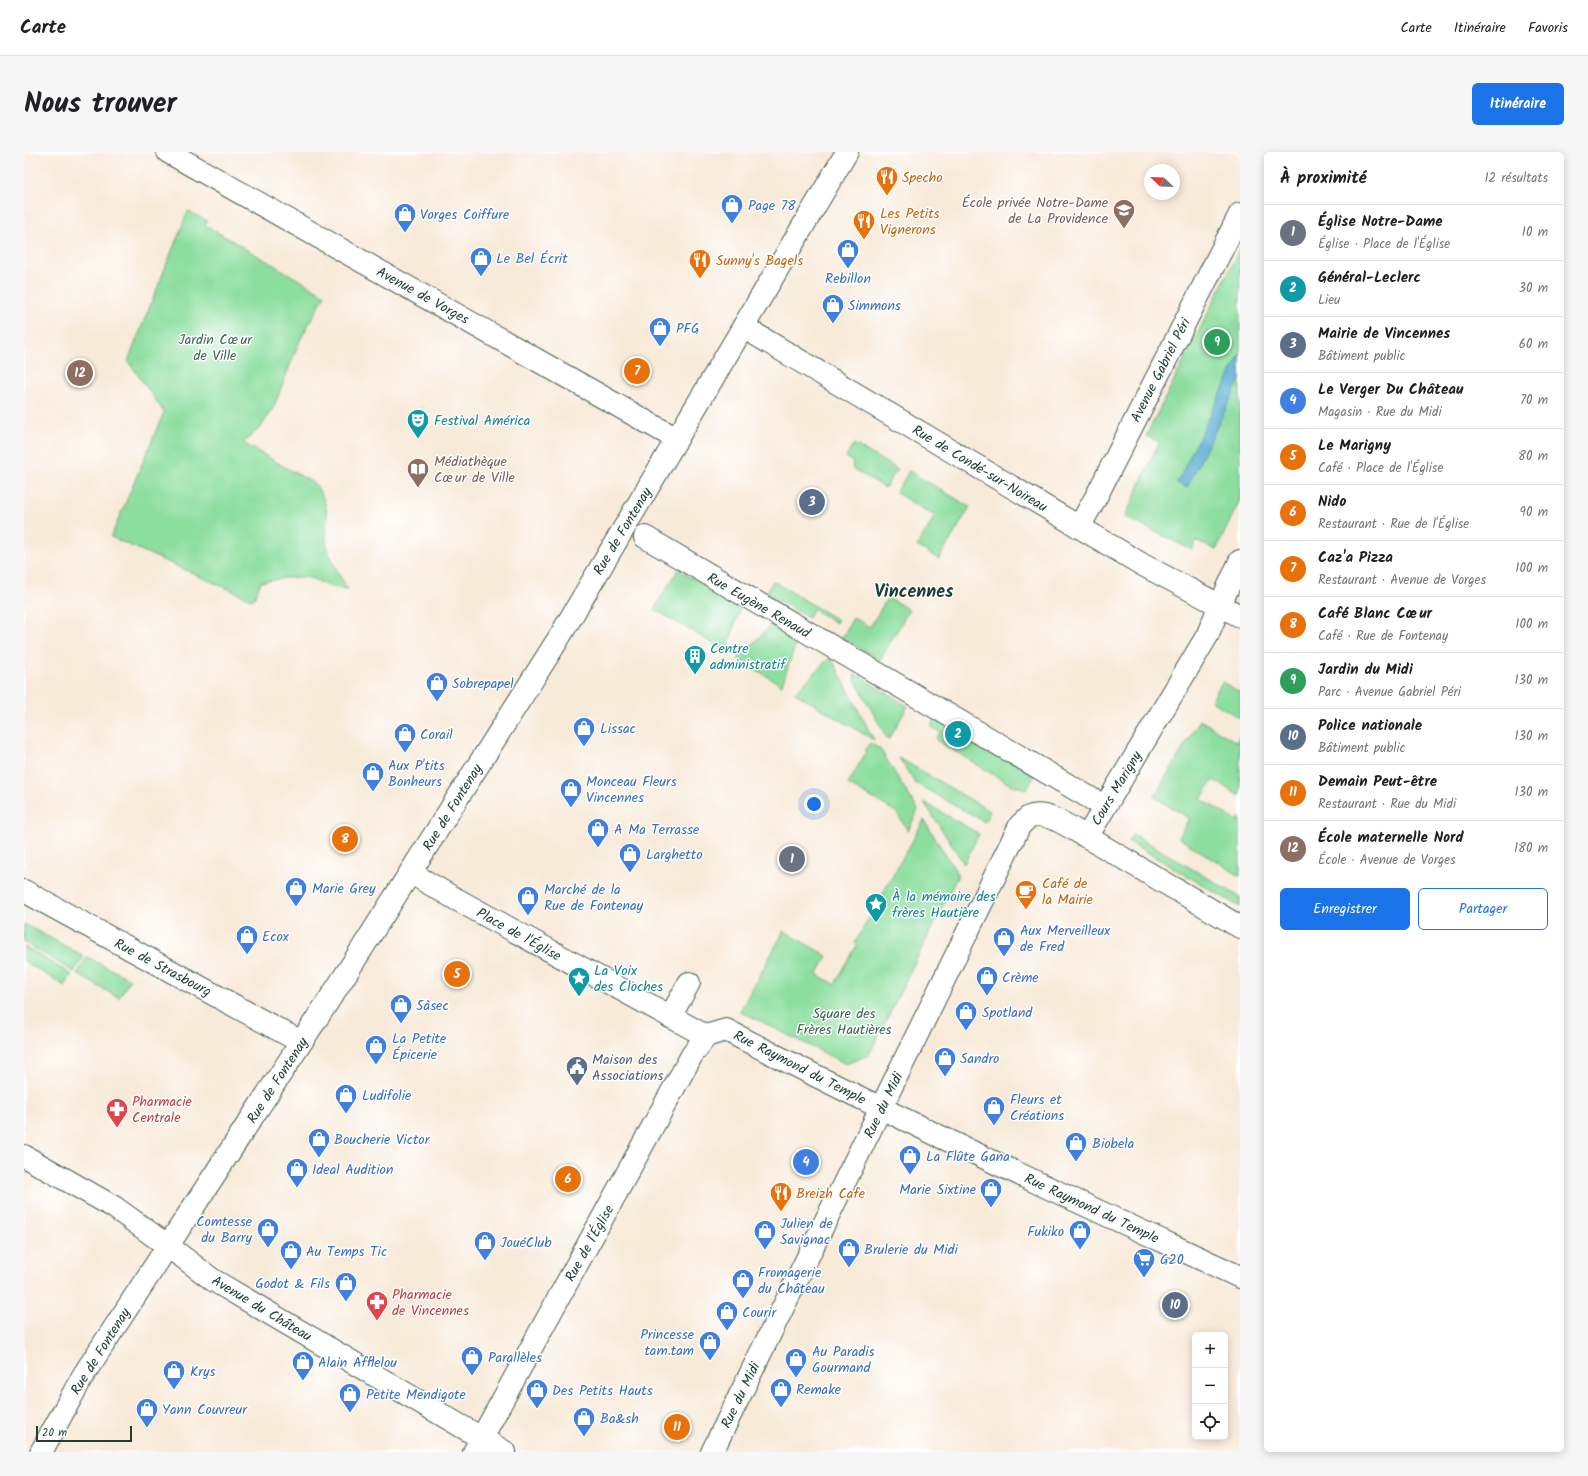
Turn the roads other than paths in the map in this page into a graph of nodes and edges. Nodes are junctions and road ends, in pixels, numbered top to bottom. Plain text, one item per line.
1 (168, 152) edge
2 (847, 152) edge
3 (1240, 214) edge
4 (742, 327) junction
5 (677, 439) junction
6 (1079, 527) junction
7 (645, 538) dead end
8 (1240, 561) edge
9 (1220, 605) junction
10 (1240, 616) edge
11 (1097, 802) dead end
12 (1087, 837) junction
13 (411, 873) junction
14 (24, 891) edge
15 (1240, 927) edge
16 (689, 983) dead end
17 (670, 1016) junction
18 (706, 1036) junction
19 (301, 1042) junction
20 (881, 1108) junction
21 (24, 1156) edge
22 (168, 1246) junction
23 (1240, 1277) edge
24 (478, 1445) edge
25 (41, 1452) edge
26 (505, 1452) edge
27 (712, 1452) edge

1 - 5 street, Avenue de Vorges
2 - 4 street, Rue de Fontenay
3 - 6 street, Avenue Gabriel Péri
4 - 5 street, Rue de Fontenay
4 - 6 street, Rue de Condé-sur-Noireau
5 - 13 street, Rue de Fontenay
6 - 9 street, Rue de Condé-sur-Noireau
7 - 11 street, Rue Eugène Renaud
8 - 9 street, Cours Marigny
9 - 10 street
9 - 12 street, Cours Marigny
12 - 15 street, Cours Marigny
12 - 20 street, Rue du Midi
13 - 17 street, Place de l'Église
13 - 19 street, Rue de Fontenay
14 - 19 street, Rue de Strasbourg
16 - 17 street
17 - 18 street, Place de l'Église
18 - 20 street, Rue Raymond du Temple
18 - 24 street, Rue de l'Église
19 - 22 street, Rue de Fontenay
20 - 23 street, Rue Raymond du Temple
20 - 27 street, Rue du Midi
21 - 22 street, Avenue du Château
22 - 24 street, Avenue du Château
22 - 25 street, Rue de Fontenay
24 - 26 street, Avenue du Château

